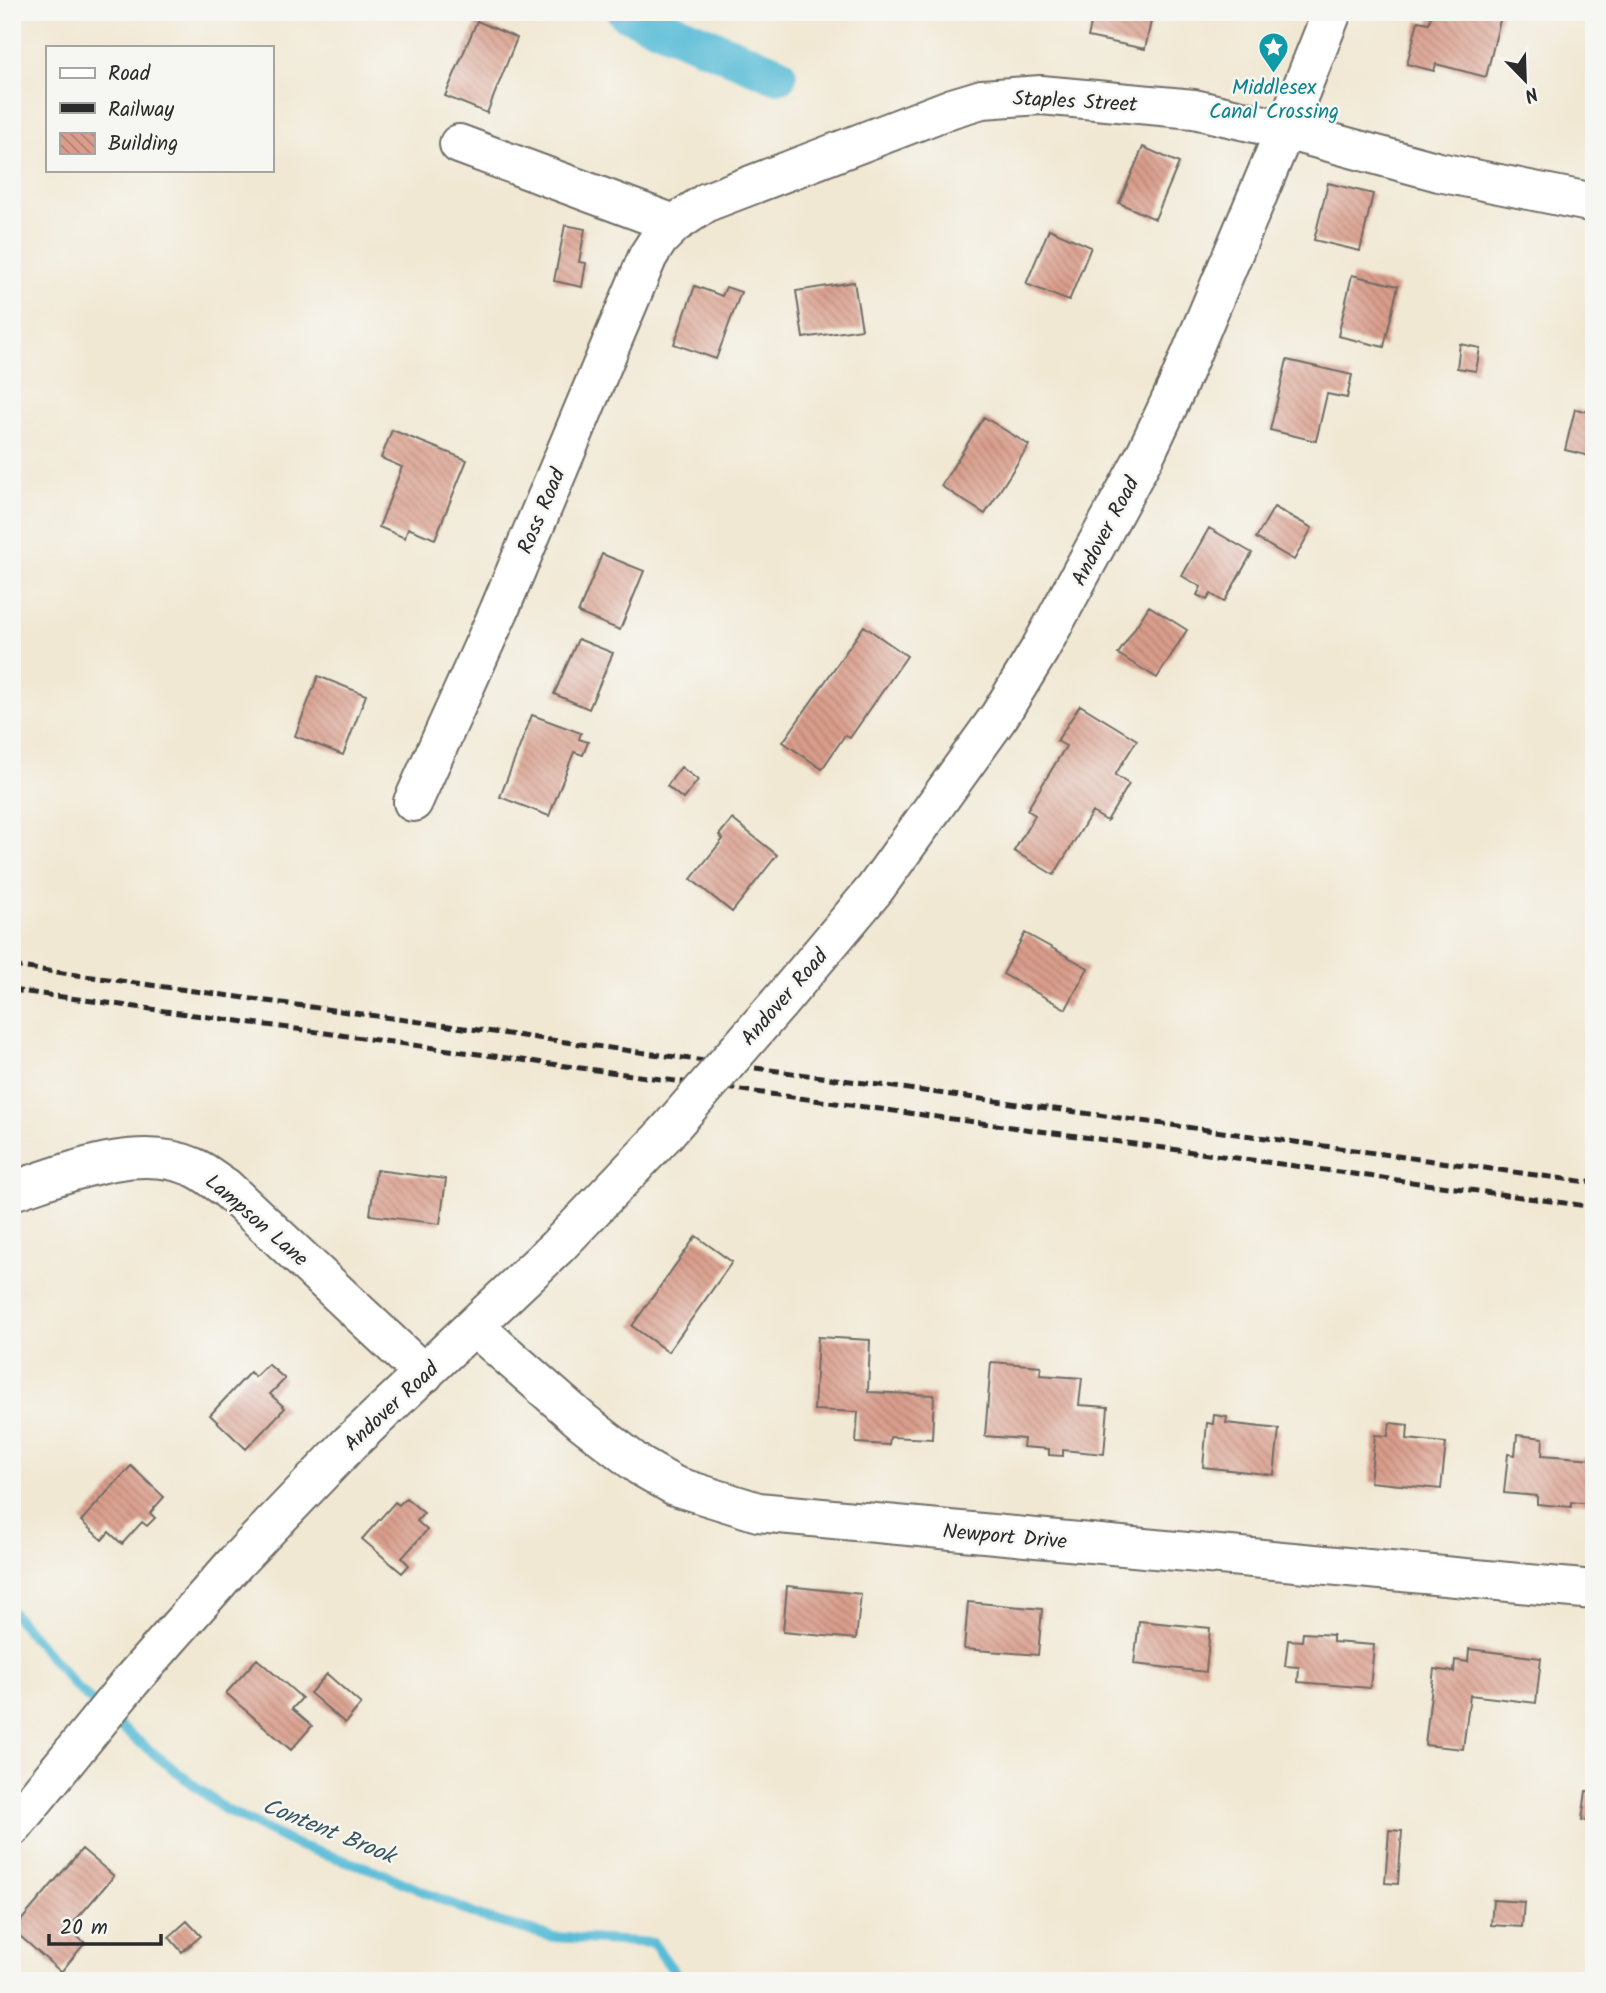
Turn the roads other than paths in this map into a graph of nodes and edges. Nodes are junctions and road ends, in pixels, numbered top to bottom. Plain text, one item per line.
1 (1332, 12) edge
2 (1286, 130) junction
3 (459, 144) dead end
4 (1594, 203) edge
5 (674, 224) junction
6 (412, 802) dead end
7 (12, 1191) edge
8 (475, 1327) junction
9 (424, 1374) junction
10 (1594, 1590) edge
11 (12, 1827) edge

1 - 2 street, Andover Road
2 - 4 street, Staples Street
2 - 5 street, Staples Street
2 - 8 street, Andover Road, bridge
3 - 5 street
5 - 6 street, Ross Road
7 - 9 street, Lampson Lane
8 - 9 street, Andover Road
8 - 10 street, Newport Drive
9 - 11 street, Andover Road

